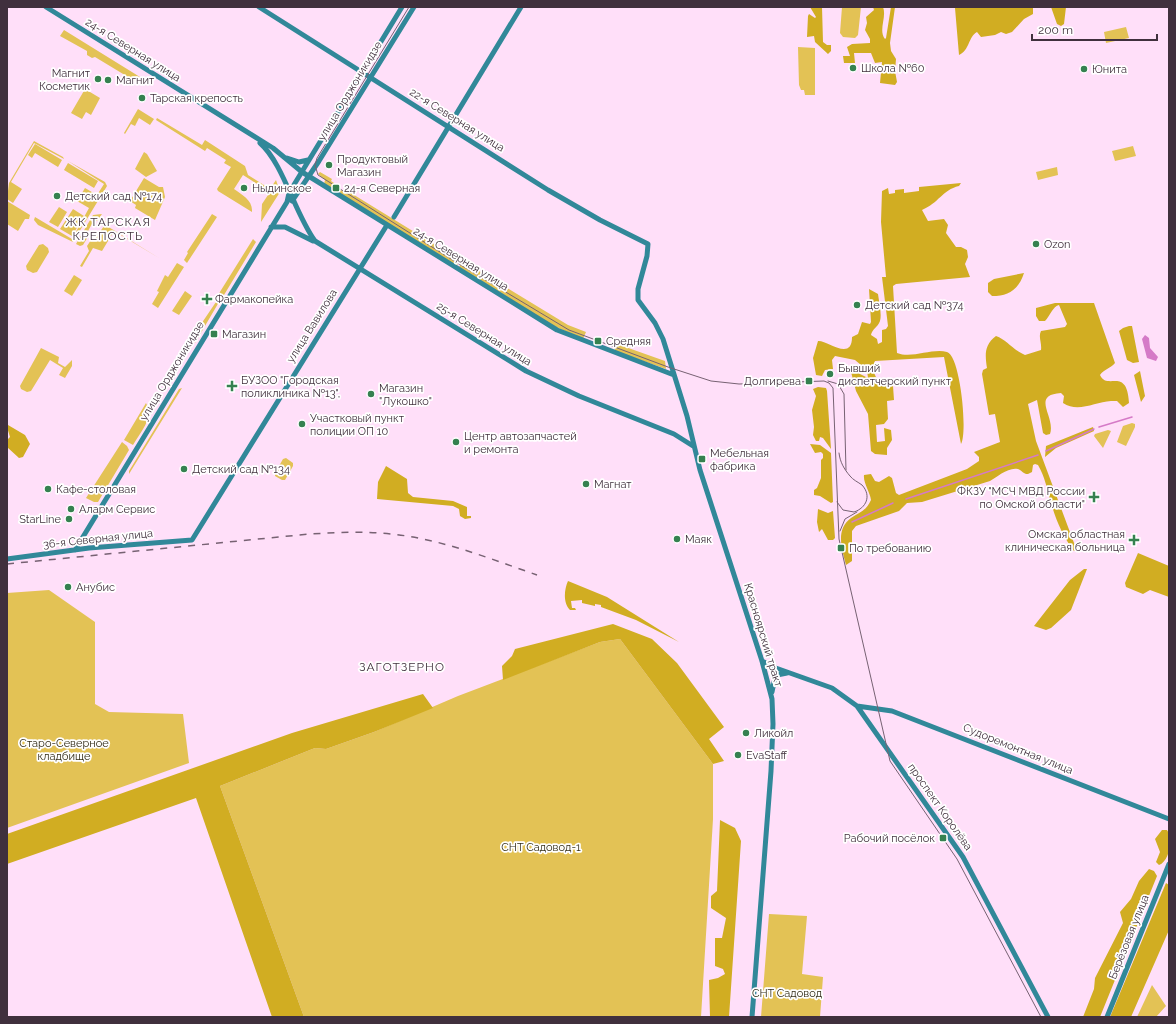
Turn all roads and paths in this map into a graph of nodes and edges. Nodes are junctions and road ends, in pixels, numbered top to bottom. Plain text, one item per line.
1 (46, 7) edge
2 (259, 7) edge
3 (402, 7) edge
4 (414, 7) edge
5 (521, 7) edge
6 (362, 72) junction
7 (370, 77) junction
8 (448, 126) junction
9 (251, 136) junction
10 (284, 157) junction
11 (309, 160) junction
12 (302, 172) junction
13 (309, 176) junction
14 (289, 193) junction
15 (294, 201) junction
16 (287, 202) junction
17 (394, 217) dead end
18 (387, 225) junction
19 (271, 227) junction
20 (315, 241) junction
21 (360, 269) junction
22 (638, 300) joint
23 (674, 375) junction
24 (693, 446) junction
25 (192, 540) joint
26 (75, 550) junction
27 (7, 560) edge
28 (762, 661) junction
29 (790, 673) junction
30 (772, 699) junction
31 (857, 706) junction
32 (1169, 820) edge
33 (1169, 864) edge
34 (752, 1017) edge
35 (1048, 1017) edge
36 (1107, 1017) edge

1 - 9 main road, 24-я Северная улица
2 - 6 main road, 22-я Северная улица
3 - 6 main road, улица Орджоникидзе
4 - 7 main road, улица Орджоникидзе
5 - 8 main road
6 - 7 main road, 22-я Северная улица
6 - 11 main road, улица Орджоникидзе
7 - 8 main road, 22-я Северная улица
7 - 13 main road, улица Орджоникидзе
8 - 17 main road
8 - 22 main road, 22-я Северная улица
9 - 10 main road, 24-я Северная улица
9 - 14 main road, 24-я Северная улица
10 - 11 main road
10 - 12 main road, 24-я Северная улица
11 - 12 main road, улица Орджоникидзе
12 - 13 main road, 24-я Северная улица
12 - 14 main road, улица Орджоникидзе
13 - 15 main road, улица Орджоникидзе
13 - 18 main road, 24-я Северная улица
14 - 15 main road, 24-я Северная улица
14 - 16 main road, улица Орджоникидзе
15 - 16 main road
15 - 20 main road, 25-я Северная улица
16 - 19 main road, улица Орджоникидзе
18 - 21 main road, улица Вавилова
18 - 23 main road, 24-я Северная улица
19 - 20 main road
19 - 26 main road, улица Орджоникидзе
20 - 21 main road, 25-я Северная улица
21 - 24 main road, 25-я Северная улица
21 - 25 main road, улица Вавилова
22 - 23 main road, Красноярский тракт
23 - 24 main road, Красноярский тракт
24 - 28 main road, Красноярский тракт
25 - 26 main road, 36-я Северная улица
26 - 27 main road, 36-я Северная улица
28 - 29 main road, проспект Королёва
28 - 30 main road, Красноярский тракт
29 - 30 main road
29 - 31 main road, проспект Королёва
30 - 34 main road, Красноярский тракт
31 - 32 main road, Судоремонтная улица
31 - 35 main road, проспект Королёва
33 - 36 main road, Берёзовая улица

